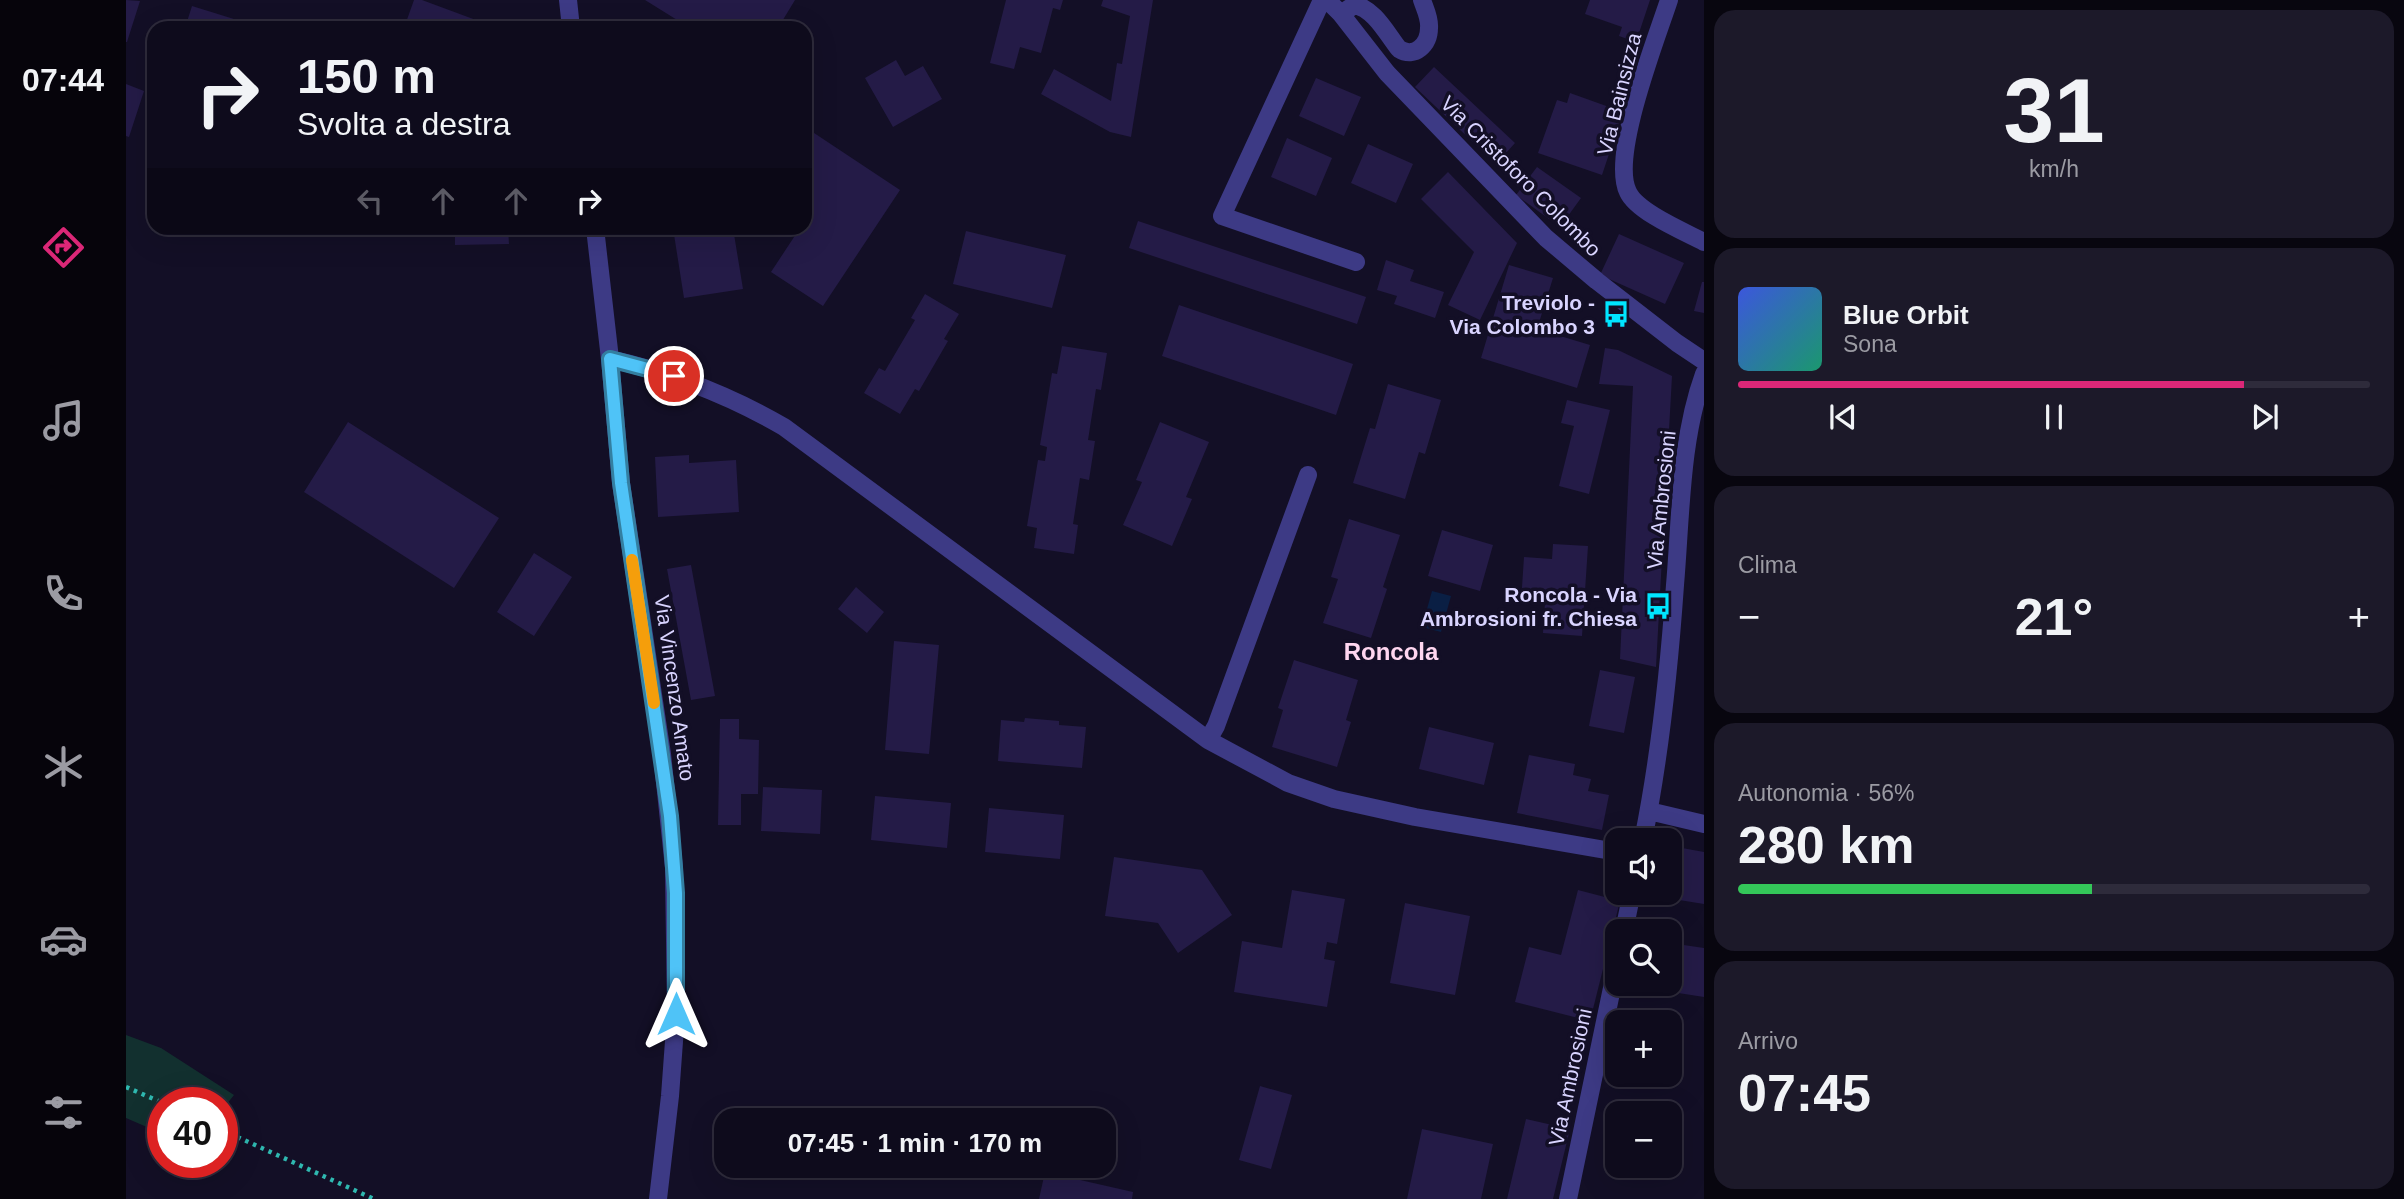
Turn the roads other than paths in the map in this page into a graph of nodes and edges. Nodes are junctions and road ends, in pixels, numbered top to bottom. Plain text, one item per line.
1 (568, 0) edge
2 (1325, 0) edge
3 (1422, 0) edge
4 (1669, 0) edge
5 (1341, 14) junction
6 (570, 21) edge
7 (596, 235) edge
8 (1704, 242) edge
9 (1356, 262) dead end
10 (610, 359) junction
11 (1704, 361) edge
12 (1704, 374) edge
13 (1308, 475) dead end
14 (1208, 740) junction
15 (1649, 811) junction
16 (1704, 824) edge
17 (1645, 828) edge
18 (1605, 850) edge
19 (1610, 996) edge
20 (658, 1199) edge
21 (1568, 1199) edge

1 - 6 street
2 - 5 street, Via Cristoforo Colombo
2 - 9 street
3 - 5 street
4 - 8 street, Via Bainsizza
5 - 11 street, Via Cristoforo Colombo
7 - 10 street, Via Vincenzo Amato
10 - 14 street
10 - 20 street, Via Vincenzo Amato
12 - 15 street, Via Ambrosioni
13 - 14 street
14 - 18 street
15 - 16 street
15 - 17 street, Via Ambrosioni
19 - 21 street, Via Ambrosioni

